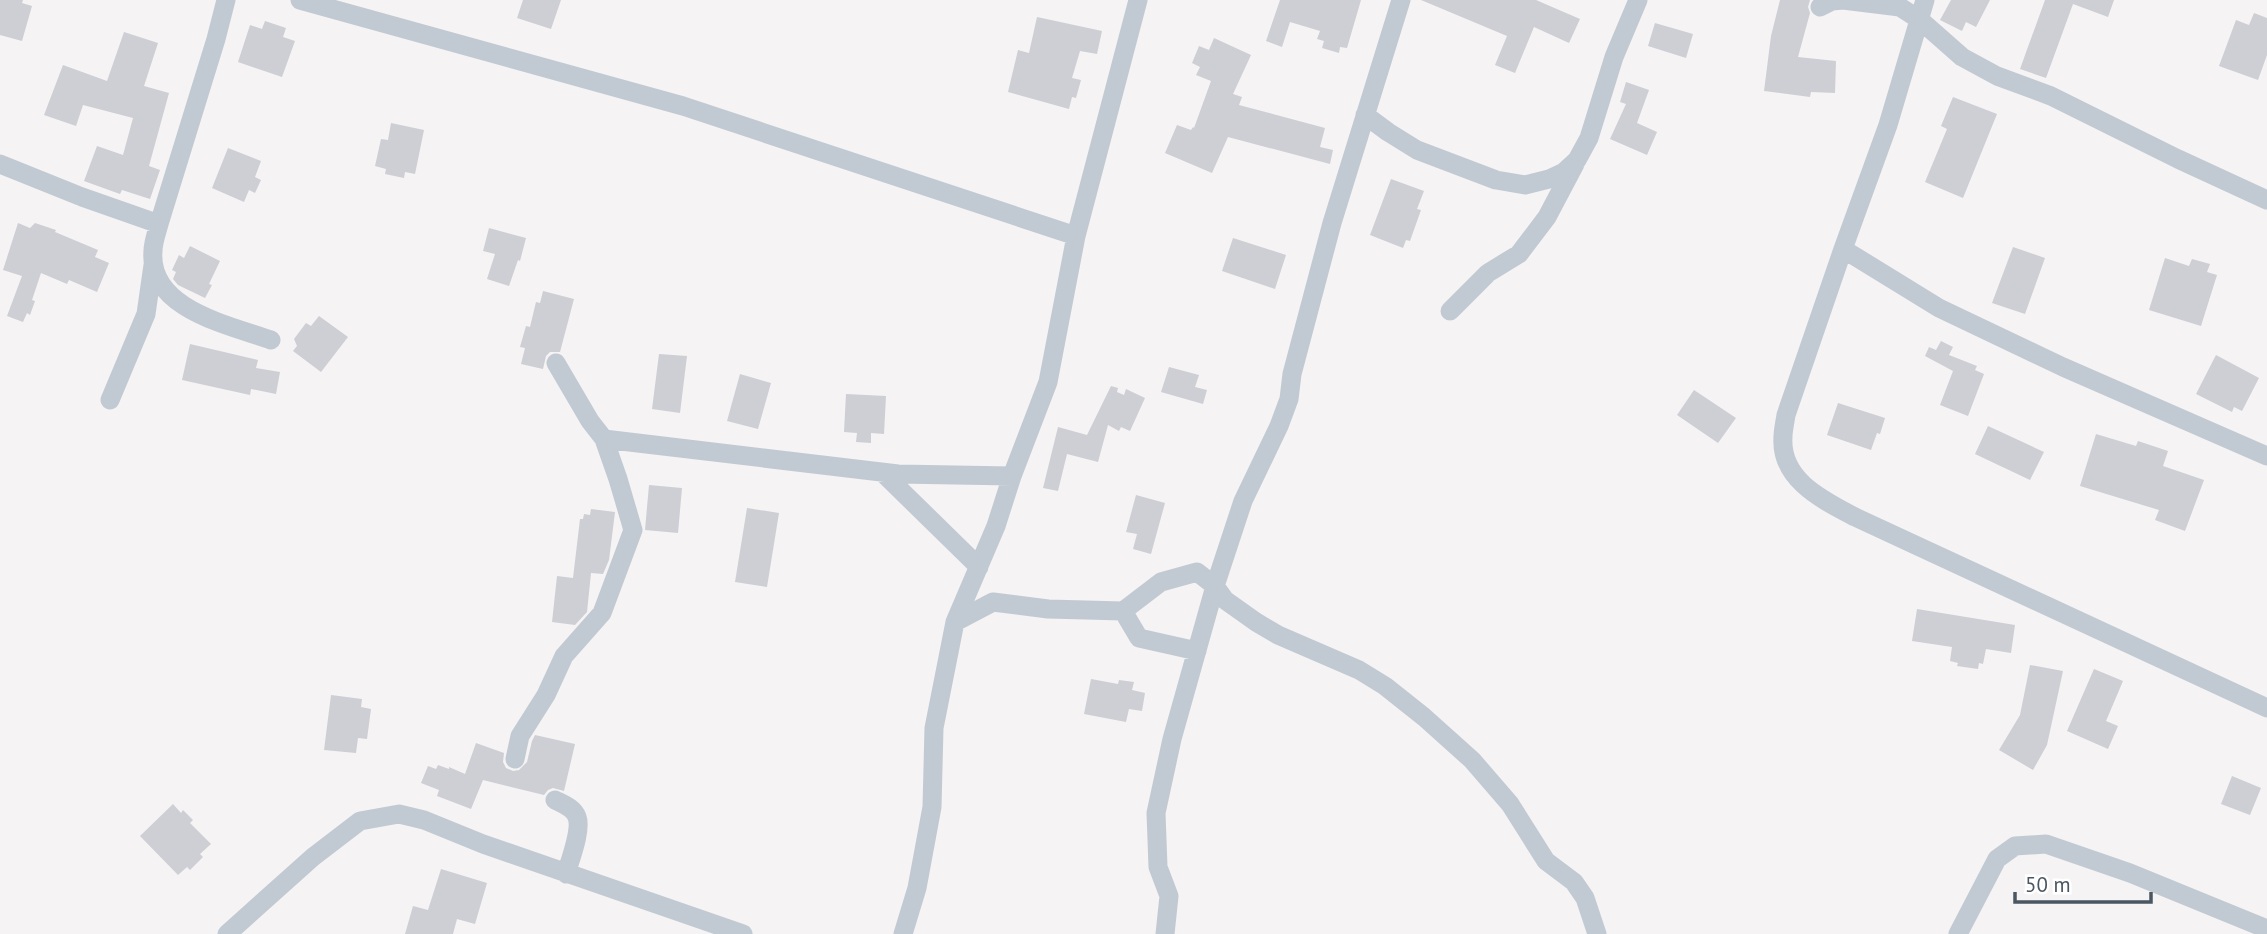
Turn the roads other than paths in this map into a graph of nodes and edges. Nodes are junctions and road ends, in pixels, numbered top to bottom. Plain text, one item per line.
1 (226, 0) edge
2 (300, 0) edge
3 (1138, 0) edge
4 (1401, 0) edge
5 (1638, 0) edge
6 (1925, 0) edge
7 (1820, 7) dead end
8 (1920, 20) junction
9 (1365, 114) junction
10 (1577, 160) junction
11 (0, 163) edge
12 (2267, 200) edge
13 (159, 224) junction
14 (1076, 236) junction
15 (1843, 249) junction
16 (153, 264) junction
17 (1450, 311) dead end
18 (271, 340) dead end
19 (556, 363) dead end
20 (110, 400) dead end
21 (604, 439) junction
22 (2267, 456) edge
23 (883, 473) junction
24 (1012, 476) junction
25 (979, 567) junction
26 (1215, 586) junction
27 (1123, 611) junction
28 (956, 622) junction
29 (1197, 651) junction
30 (2267, 708) edge
31 (515, 759) dead end
32 (555, 800) dead end
33 (566, 874) junction
34 (2267, 929) edge
35 (227, 934) edge
36 (743, 934) edge
37 (903, 934) edge
38 (1165, 934) edge
39 (1597, 934) edge
40 (1958, 934) edge

1 - 13 street
2 - 14 street
3 - 14 street
4 - 9 street
5 - 10 street
6 - 8 street
7 - 8 street
8 - 12 street
8 - 15 street
9 - 10 street
9 - 26 street
10 - 17 street
11 - 13 street
13 - 16 street
14 - 24 street
15 - 22 street
15 - 30 street
16 - 18 street
16 - 20 street
19 - 21 street
21 - 23 street
21 - 31 street
23 - 24 street
23 - 25 street
24 - 25 street
25 - 28 street
26 - 27 street
26 - 29 street
26 - 39 street
27 - 28 street
27 - 29 street
28 - 37 street
29 - 38 street
32 - 33 street
33 - 35 street
33 - 36 street
34 - 40 street

